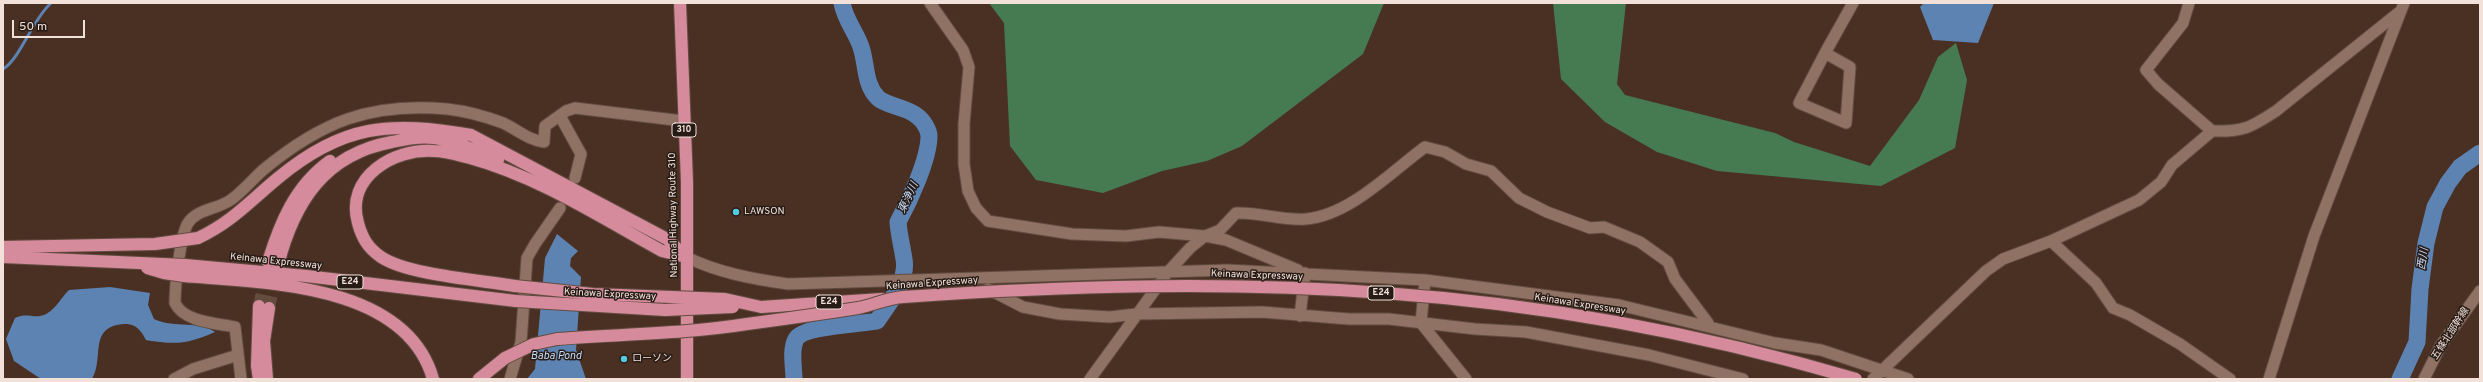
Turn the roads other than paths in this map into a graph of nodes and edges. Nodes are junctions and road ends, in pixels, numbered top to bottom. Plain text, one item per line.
1 (680, 3) edge
2 (930, 3) edge
3 (1853, 3) edge
4 (2189, 3) edge
5 (2404, 3) edge
6 (2398, 13) junction
7 (1825, 53) junction
8 (560, 116) junction
9 (683, 121) junction
10 (403, 127) junction
11 (2212, 131) junction
12 (526, 177) junction
13 (576, 178) dead end
14 (560, 208) dead end
15 (1205, 236) junction
16 (2051, 241) junction
17 (3, 247) edge
18 (3, 257) edge
19 (686, 257) junction
20 (184, 270) junction
21 (1168, 272) junction
22 (1305, 273) junction
23 (977, 280) junction
24 (1425, 280) junction
25 (2480, 291) edge
26 (897, 298) junction
27 (760, 307) junction
28 (1136, 314) junction
29 (1300, 316) junction
30 (1421, 323) junction
31 (1709, 327) junction
32 (238, 355) junction
33 (1882, 369) junction
34 (174, 379) edge
35 (242, 379) edge
36 (259, 379) edge
37 (267, 379) edge
38 (433, 379) edge
39 (480, 379) edge
40 (510, 379) edge
41 (687, 379) edge
42 (1090, 379) edge
43 (1466, 379) edge
44 (1742, 379) edge
45 (1856, 379) edge
46 (1873, 379) edge
47 (1908, 379) edge
48 (2230, 379) edge
49 (2269, 379) edge
50 (2424, 379) edge

1 - 9 highway, National Highway Route 310 / 310
2 - 15 street
3 - 7 street
4 - 11 street
5 - 6 street
6 - 11 street
6 - 49 street
7 - 7 street
8 - 9 street
8 - 13 street
8 - 32 street
9 - 19 highway, National Highway Route 310 / 310
10 - 12 highway
10 - 17 highway, bridge
10 - 19 highway
11 - 16 street
12 - 19 highway
12 - 27 highway, bridge
14 - 40 street
15 - 21 street
15 - 22 street
15 - 31 street
16 - 33 street
16 - 48 street
18 - 20 highway, Keinawa Expressway / E24, bridge
19 - 23 street
19 - 41 highway, National Highway Route 310 / 310
20 - 27 highway, Keinawa Expressway / E24, bridge
20 - 38 highway
21 - 22 street
21 - 23 street
21 - 28 street
22 - 24 street
22 - 29 street
23 - 28 street
24 - 30 street
24 - 31 street
25 - 50 street, 五條北部幹線
26 - 27 highway, Keinawa Expressway / E24, bridge
26 - 39 highway, bridge
26 - 45 highway, Keinawa Expressway / E24, bridge
28 - 29 street
28 - 42 street
29 - 30 street
30 - 43 street
30 - 44 street
31 - 33 street
32 - 34 street
32 - 35 street
33 - 46 street
33 - 47 street
36 - 37 highway

